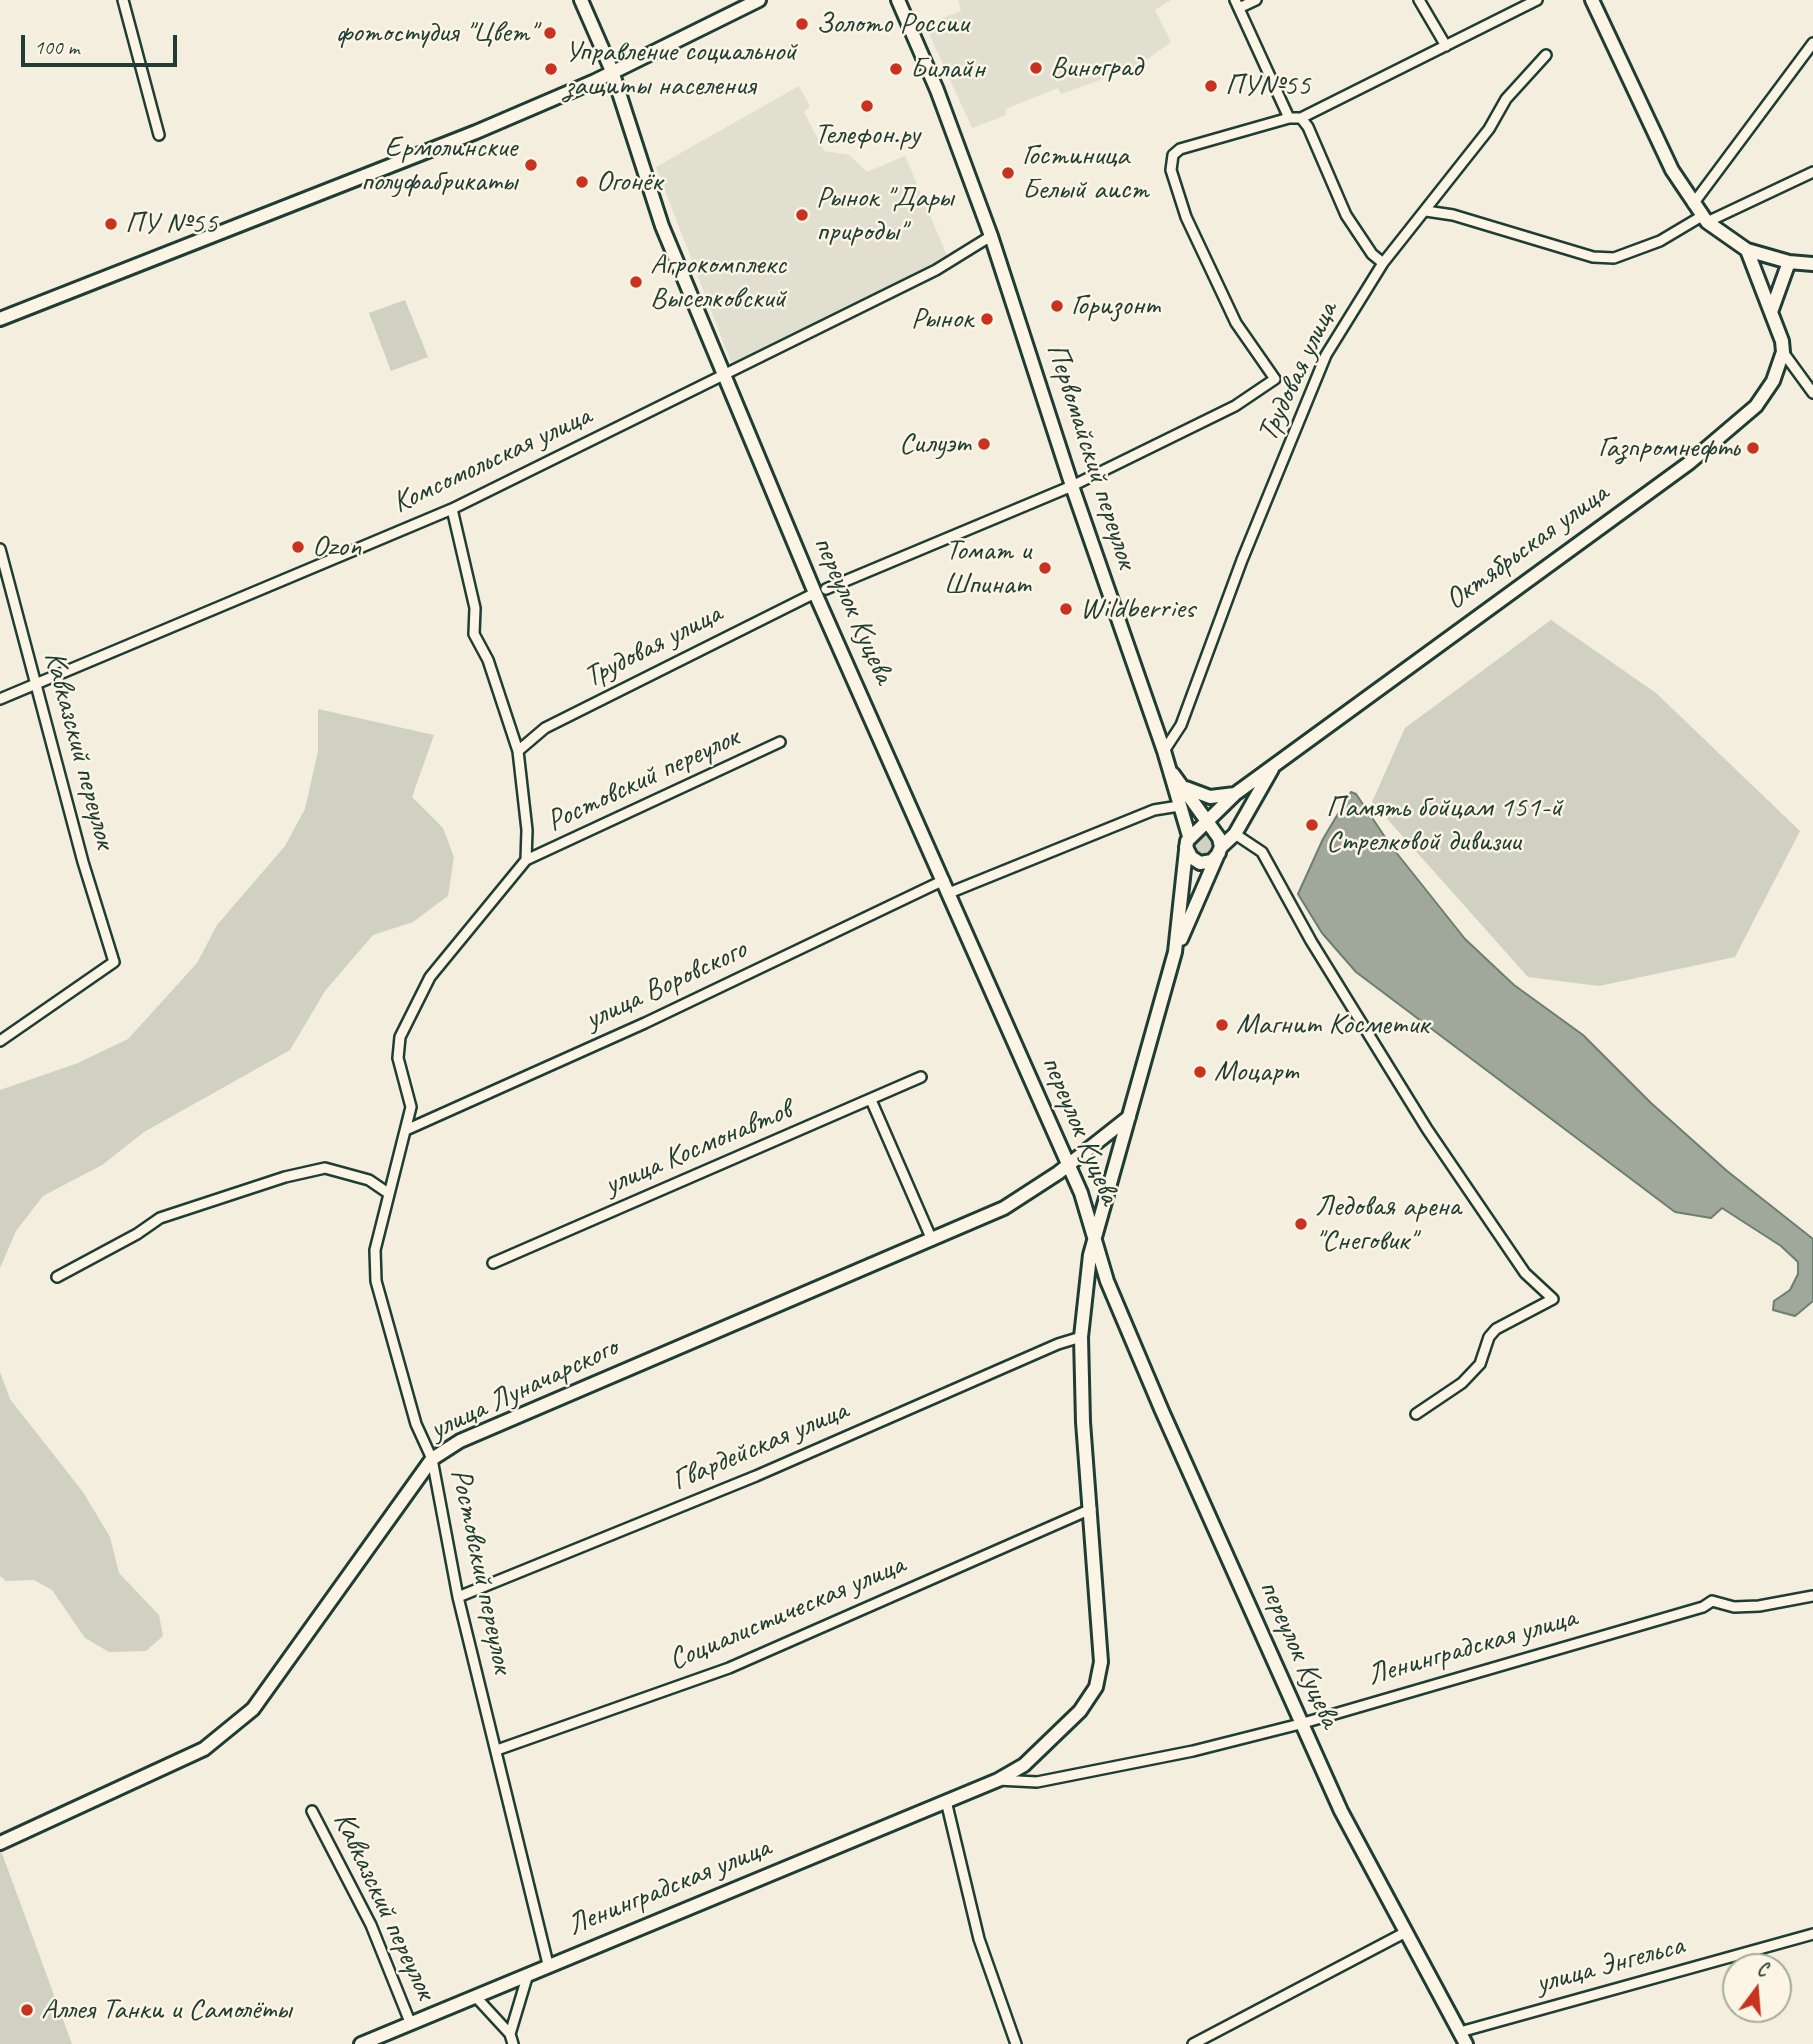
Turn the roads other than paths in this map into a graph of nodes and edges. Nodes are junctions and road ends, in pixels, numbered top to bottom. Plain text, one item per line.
1 (123, 0) edge
2 (581, 0) edge
3 (759, 0) edge
4 (898, 0) edge
5 (1256, 0) edge
6 (1420, 0) edge
7 (1537, 0) edge
8 (1593, 0) edge
9 (1237, 4) edge
10 (1813, 43) edge
11 (1447, 46) junction
12 (1546, 55) dead end
13 (612, 71) junction
14 (1289, 118) junction
15 (1301, 118) junction
16 (159, 135) dead end
17 (1813, 172) edge
18 (1693, 204) junction
19 (1426, 211) junction
20 (1705, 219) junction
21 (991, 236) junction
22 (1747, 250) junction
23 (1789, 262) junction
24 (1382, 263) junction
25 (1813, 264) edge
26 (1771, 312) junction
27 (0, 319) edge
28 (1783, 352) junction
29 (725, 374) junction
30 (1813, 393) edge
31 (1072, 486) junction
32 (452, 509) junction
33 (0, 549) edge
34 (820, 591) junction
35 (36, 684) junction
36 (0, 699) edge
37 (780, 742) dead end
38 (518, 751) junction
39 (1164, 751) junction
40 (1276, 763) junction
41 (1171, 772) junction
42 (1184, 787) junction
43 (1235, 794) junction
44 (1179, 806) junction
45 (1195, 833) junction
46 (1235, 834) junction
47 (1220, 850) junction
48 (526, 860) junction
49 (944, 880) junction
50 (949, 893) junction
51 (1175, 952) junction
52 (0, 1041) edge
53 (921, 1077) dead end
54 (871, 1100) junction
55 (1129, 1116) junction
56 (406, 1130) junction
57 (1067, 1165) junction
58 (388, 1193) junction
59 (1095, 1234) junction
60 (932, 1240) junction
61 (493, 1263) dead end
62 (57, 1277) dead end
63 (1081, 1338) junction
64 (1416, 1414) dead end
65 (432, 1459) junction
66 (1091, 1509) junction
67 (1813, 1596) edge
68 (458, 1597) junction
69 (1080, 1712) joint
70 (1300, 1724) junction
71 (497, 1750) junction
72 (998, 1780) junction
73 (946, 1801) junction
74 (312, 1811) dead end
75 (0, 1843) edge
76 (1406, 1933) junction
77 (1813, 1934) edge
78 (548, 1964) junction
79 (528, 1974) junction
80 (475, 1996) junction
81 (410, 2022) junction
82 (1460, 2032) junction
83 (511, 2039) edge
84 (361, 2044) edge
85 (1016, 2044) edge
86 (1193, 2044) edge
87 (1466, 2044) edge

1 - 16 street
2 - 13 street, переулок Куцева
3 - 13 street
4 - 21 street, Первомайский переулок
5 - 9 street
6 - 11 street
7 - 11 street
8 - 18 street
9 - 14 street
10 - 18 street
11 - 15 street
12 - 19 street, Трудовая улица
13 - 27 street
13 - 29 street, переулок Куцева
14 - 15 street
14 - 31 street, Трудовая улица
15 - 24 street
17 - 20 street
18 - 20 street
19 - 20 street
19 - 24 street, Трудовая улица
20 - 22 street
21 - 29 street, Комсомольская улица
21 - 31 street, Первомайский переулок
22 - 23 street
22 - 26 street
23 - 25 street
23 - 26 street
24 - 39 street, Трудовая улица
26 - 28 street
28 - 30 street
28 - 40 street, Октябрьская улица
29 - 32 street, Комсомольская улица
29 - 34 street, переулок Куцева
31 - 34 street, Трудовая улица
31 - 39 street, Первомайский переулок
32 - 35 street, Комсомольская улица
32 - 38 street, Ростовский переулок
33 - 35 street, Кавказский переулок
34 - 38 street, Трудовая улица
34 - 49 street, переулок Куцева
35 - 36 street, Комсомольская улица
35 - 52 street, Кавказский переулок
37 - 48 street, Ростовский переулок
38 - 48 street, Ростовский переулок
39 - 41 street, Первомайский переулок
40 - 43 street, Октябрьская улица
40 - 46 street, Октябрьская улица
41 - 42 street, Первомайский переулок
41 - 44 street, Первомайский переулок
42 - 43 street
42 - 45 street, Первомайский переулок
43 - 45 street, Октябрьская улица
44 - 45 street, Первомайский переулок
44 - 50 street
45 - 47 street, Первомайский переулок
45 - 47 street
45 - 51 street, Первомайский переулок
46 - 47 street, Октябрьская улица
46 - 64 street
47 - 51 street, Первомайский переулок
48 - 56 street, Ростовский переулок
49 - 50 street, переулок Куцева
49 - 56 street, улица Воровского
50 - 57 street, переулок Куцева
51 - 55 street, Первомайский переулок
53 - 54 street, улица Космонавтов
54 - 60 street
54 - 61 street, улица Космонавтов
55 - 57 street, улица Луначарского
55 - 59 street, Первомайский переулок
56 - 58 street, Ростовский переулок
57 - 59 street, переулок Куцева
57 - 60 street, улица Луначарского
58 - 62 street
58 - 65 street, Ростовский переулок
59 - 63 street, переулок Куцева
59 - 70 street, переулок Куцева
60 - 65 street, улица Луначарского
63 - 66 street, переулок Куцева
63 - 68 street, Гвардейская улица
65 - 68 street, Ростовский переулок
65 - 75 street, улица Луначарского
66 - 69 street, переулок Куцева
66 - 71 street, Социалистическая улица
67 - 70 street, Ленинградская улица
68 - 71 street, Ростовский переулок
69 - 72 street, Ленинградская улица
70 - 72 street, Ленинградская улица
70 - 76 street, переулок Куцева
71 - 78 street, Ростовский переулок
72 - 73 street, Ленинградская улица
73 - 78 street, Ленинградская улица
73 - 85 street
74 - 81 street, Кавказский переулок
76 - 82 street, переулок Куцева
76 - 86 street
77 - 82 street, улица Энгельса
78 - 79 street, Ленинградская улица
79 - 80 street, Ленинградская улица
79 - 83 street, Кавказский переулок
80 - 81 street, Ленинградская улица
80 - 83 street, Кавказский переулок
81 - 84 street, Ленинградская улица
82 - 87 street, переулок Куцева

